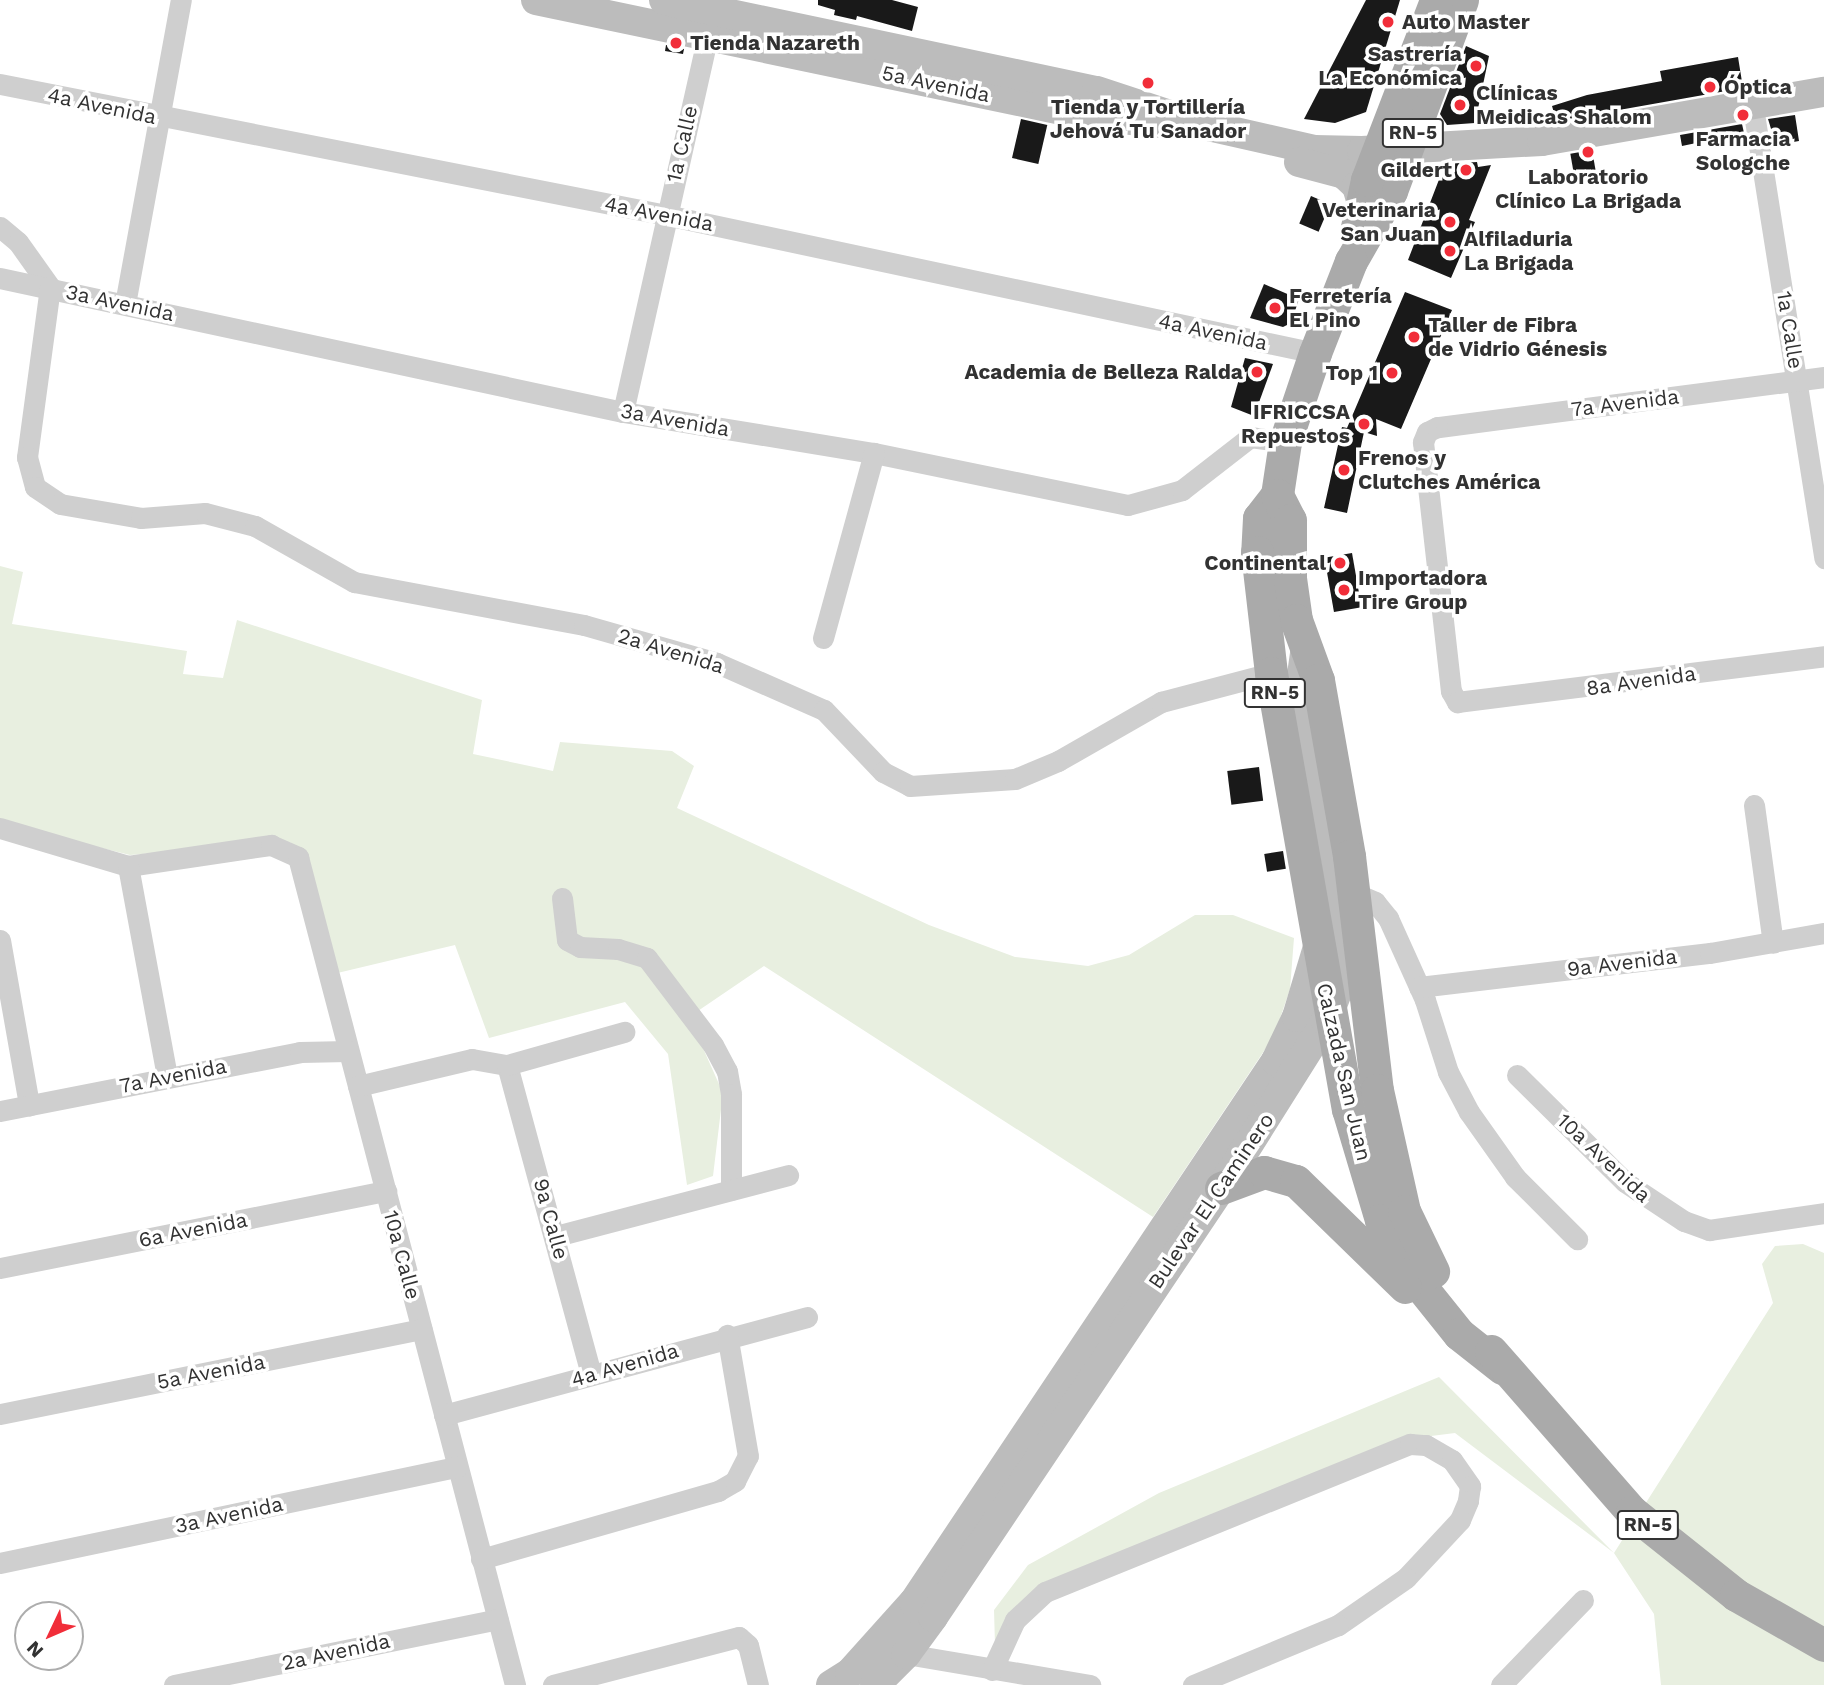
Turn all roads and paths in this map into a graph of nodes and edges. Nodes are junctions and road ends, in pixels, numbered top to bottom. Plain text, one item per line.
1 (180, 0) edge
2 (536, 0) edge
3 (664, 0) edge
4 (1436, 0) edge
5 (1462, 0) edge
6 (712, 16) edge
7 (0, 84) edge
8 (1824, 92) edge
9 (1752, 101) junction
10 (1094, 103) junction
11 (160, 118) junction
12 (1385, 132) junction
13 (1362, 204) junction
14 (666, 215) junction
15 (0, 227) edge
16 (1351, 261) junction
17 (0, 278) edge
18 (50, 287) junction
19 (125, 304) junction
20 (1315, 354) junction
21 (1824, 377) edge
22 (1798, 381) junction
23 (623, 412) junction
24 (1285, 442) junction
25 (874, 453) junction
26 (1277, 495) junction
27 (1824, 558) edge
28 (823, 638) dead end
29 (1306, 652) junction
30 (1824, 656) edge
31 (1271, 673) junction
32 (1457, 702) joint
33 (1754, 805) dead end
34 (0, 828) edge
35 (128, 866) junction
36 (562, 898) dead end
37 (1355, 901) junction
38 (1312, 903) junction
39 (1824, 933) edge
40 (0, 940) edge
41 (1773, 943) junction
42 (1318, 947) junction
43 (1419, 987) junction
44 (624, 1032) dead end
45 (348, 1051) junction
46 (507, 1065) junction
47 (1517, 1075) dead end
48 (167, 1077) junction
49 (358, 1086) junction
50 (29, 1105) junction
51 (0, 1111) edge
52 (788, 1175) dead end
53 (1221, 1188) junction
54 (731, 1190) junction
55 (386, 1191) junction
56 (1824, 1213) edge
57 (556, 1236) junction
58 (1577, 1239) dead end
59 (0, 1268) edge
60 (807, 1317) dead end
61 (422, 1329) junction
62 (727, 1335) junction
63 (1502, 1368) junction
64 (591, 1375) junction
65 (0, 1414) edge
66 (444, 1415) junction
67 (457, 1467) junction
68 (481, 1559) junction
69 (0, 1563) edge
70 (1583, 1600) dead end
71 (497, 1619) junction
72 (1824, 1645) edge
73 (894, 1647) junction
74 (992, 1670) junction
75 (514, 1684) edge
76 (1197, 1684) edge
77 (174, 1685) edge
78 (552, 1685) edge
79 (758, 1685) edge
80 (831, 1685) edge
81 (875, 1685) edge
82 (1090, 1685) edge
83 (1501, 1685) edge

1 - 11 street
2 - 6 main road, 5a Avenida
3 - 6 main road, 5a Avenida
4 - 12 main road, Calzada San Juan / RN-5
5 - 16 main road, Calzada San Juan / RN-5
6 - 10 main road, 5a Avenida
6 - 14 street, 1a Calle
7 - 11 street, 4a Avenida
8 - 9 main road, 5a Avenida
9 - 10 main road, 5a Avenida
9 - 22 street, 1a Calle
10 - 12 main road, 5a Avenida
10 - 13 main road, 5a Avenida
11 - 14 street, 4a Avenida
11 - 19 street
12 - 13 main road, Calzada San Juan / RN-5
13 - 16 main road, Calzada San Juan / RN-5
14 - 20 street, 4a Avenida
14 - 23 street, 1a Calle
15 - 18 street
16 - 20 main road, Calzada San Juan / RN-5
17 - 18 street, 3a Avenida
18 - 19 street, 3a Avenida
18 - 31 street, 2a Avenida
19 - 23 street, 3a Avenida
20 - 24 main road, Calzada San Juan / RN-5
21 - 22 street, 7a Avenida
22 - 27 street, 1a Calle
22 - 32 street, 7a Avenida
23 - 25 street, 3a Avenida
24 - 25 street, 3a Avenida
24 - 26 main road, Calzada San Juan / RN-5
25 - 28 street
26 - 29 main road, Calzada San Juan / RN-5
26 - 31 main road, Calzada San Juan / RN-5
29 - 37 main road, Calzada San Juan / RN-5
29 - 53 main road, Bulevar El Caminero
30 - 32 street, 8a Avenida
31 - 38 main road, Calzada San Juan / RN-5
33 - 41 street
34 - 35 street
35 - 45 street, 10a Calle
35 - 48 street
36 - 54 street
37 - 38 main road
37 - 43 street
37 - 63 main road, Calzada San Juan / RN-5
38 - 42 main road, Calzada San Juan / RN-5
39 - 41 street, 9a Avenida
40 - 50 street
41 - 43 street, 9a Avenida
42 - 63 main road, Calzada San Juan / RN-5
42 - 73 main road, Bulevar El Caminero
43 - 58 street
44 - 46 street
45 - 48 street, 7a Avenida
45 - 49 street, 10a Calle
46 - 49 street
46 - 57 street, 9a Calle
47 - 56 street, 10a Avenida
48 - 50 street, 7a Avenida
49 - 55 street, 10a Calle
50 - 51 street, 7a Avenida
52 - 54 street
53 - 63 main road
53 - 73 main road, Bulevar El Caminero
54 - 57 street
55 - 59 street, 6a Avenida
55 - 61 street, 10a Calle
57 - 64 street, 9a Calle
60 - 62 street, 4a Avenida
61 - 65 street, 5a Avenida
61 - 66 street, 10a Calle
62 - 64 street, 4a Avenida
62 - 68 street
63 - 72 main road, RN-5
64 - 66 street, 4a Avenida
66 - 67 street, 10a Calle
67 - 68 street, 10a Calle
67 - 69 street, 3a Avenida
68 - 71 street, 10a Calle
70 - 83 street
71 - 75 street, 10a Calle
71 - 77 street, 2a Avenida
73 - 74 street
73 - 80 main road, Bulevar El Caminero
73 - 81 main road, Bulevar El Caminero
74 - 76 street
74 - 82 street
78 - 79 street

